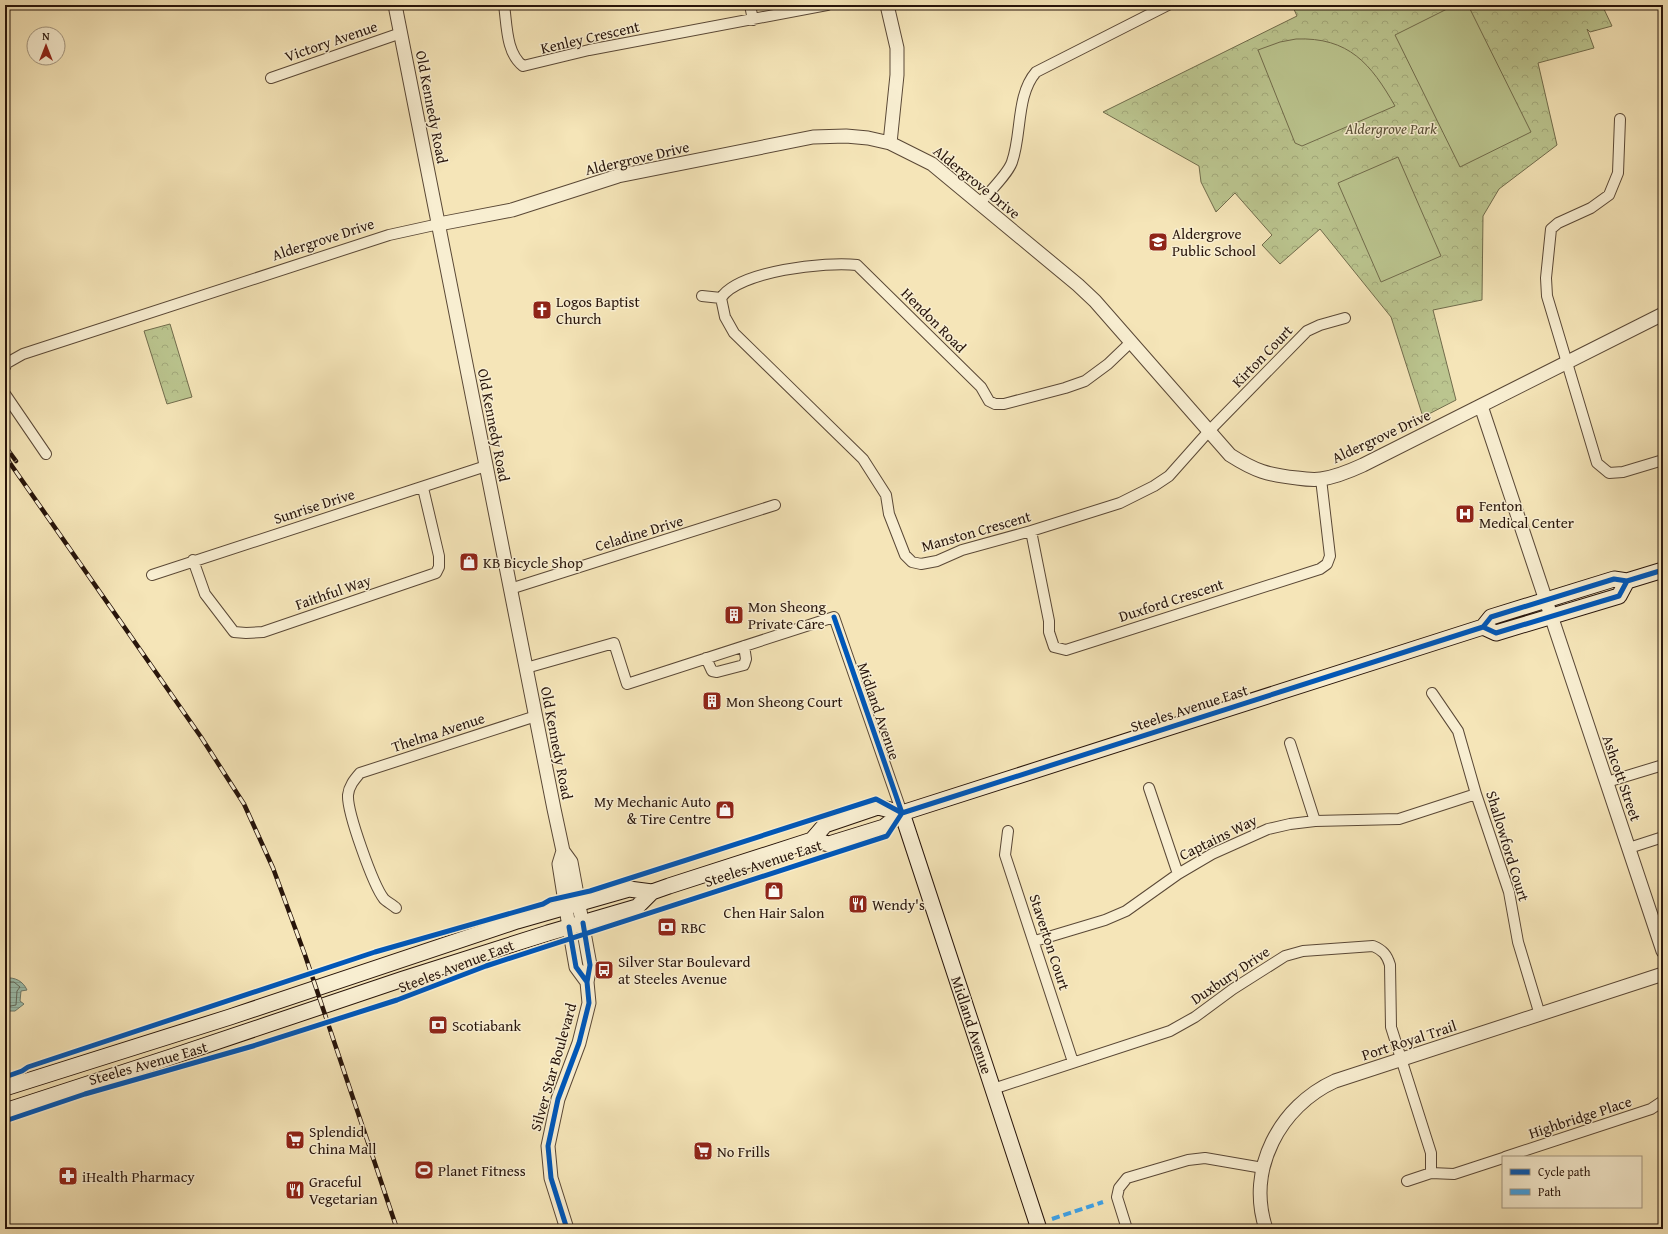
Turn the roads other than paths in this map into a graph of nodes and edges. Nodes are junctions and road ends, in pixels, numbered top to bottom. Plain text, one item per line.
1 (396, 5) edge
2 (504, 5) edge
3 (750, 5) edge
4 (827, 5) edge
5 (887, 5) edge
6 (1168, 5) edge
7 (752, 20) junction
8 (401, 33) junction
9 (271, 78) dead end
10 (1620, 120) dead end
11 (890, 143) junction
12 (980, 204) junction
13 (439, 224) junction
14 (702, 296) dead end
15 (721, 298) junction
16 (1663, 314) edge
17 (1345, 318) dead end
18 (1131, 342) junction
19 (1568, 362) junction
20 (5, 367) edge
21 (5, 394) edge
22 (1481, 406) junction
23 (1209, 431) junction
24 (46, 454) dead end
25 (1663, 460) edge
26 (486, 466) junction
27 (1321, 479) junction
28 (423, 488) junction
29 (776, 506) dead end
30 (1031, 531) junction
31 (192, 560) junction
32 (1663, 570) edge
33 (152, 575) dead end
34 (1627, 581) junction
35 (510, 589) junction
36 (1546, 600) junction
37 (1551, 616) junction
38 (1483, 626) junction
39 (744, 646) junction
40 (706, 658) junction
41 (526, 668) junction
42 (1432, 693) dead end
43 (536, 716) junction
44 (1290, 743) dead end
45 (1663, 765) edge
46 (1607, 782) junction
47 (1150, 788) dead end
48 (1476, 794) junction
49 (902, 813) junction
50 (1315, 821) junction
51 (1008, 831) dead end
52 (1663, 836) edge
53 (812, 840) junction
54 (1629, 848) junction
55 (1178, 874) junction
56 (652, 892) junction
57 (572, 905) junction
58 (396, 908) dead end
59 (576, 925) junction
60 (1034, 941) junction
61 (1663, 951) edge
62 (1663, 974) edge
63 (1540, 1015) junction
64 (1402, 1060) junction
65 (1073, 1062) junction
66 (5, 1088) edge
67 (993, 1089) junction
68 (1663, 1101) edge
69 (5, 1111) edge
70 (1507, 1156) edge
71 (1502, 1158) edge
72 (1264, 1168) junction
73 (1431, 1173) junction
74 (1406, 1181) dead end
75 (568, 1229) edge
76 (1039, 1229) edge
77 (1127, 1229) edge
78 (1266, 1229) edge

1 - 8 street, Old Kennedy Road
2 - 7 street, Kenley Crescent
3 - 7 street
4 - 7 street, Kenley Crescent
5 - 11 street
6 - 12 street
8 - 9 street, Victory Avenue
8 - 13 street, Old Kennedy Road
10 - 19 street
11 - 12 street, Aldergrove Drive
11 - 13 street, Aldergrove Drive
12 - 18 street, Aldergrove Drive
13 - 20 street, Aldergrove Drive
13 - 26 street, Old Kennedy Road
14 - 15 street
15 - 18 street, Hendon Road
15 - 30 street, Manston Crescent
16 - 19 street, Aldergrove Drive
17 - 23 street, Kirton Court
18 - 23 street, Aldergrove Drive
19 - 22 street, Aldergrove Drive
19 - 25 street
21 - 24 street
22 - 27 street, Aldergrove Drive
22 - 36 street, Ashcott Street
23 - 27 street, Aldergrove Drive
23 - 30 street, Manston Crescent
26 - 28 street, Sunrise Drive
26 - 35 street, Old Kennedy Road
27 - 30 street, Duxford Crescent
28 - 31 street, Sunrise Drive
28 - 31 street, Faithful Way
29 - 35 street, Celadine Drive
31 - 33 street, Sunrise Drive
32 - 34 main road, Steeles Avenue East
34 - 36 main road, Steeles Avenue East
34 - 37 main road
35 - 41 street, Old Kennedy Road
36 - 37 street, Ashcott Street
36 - 38 main road, Steeles Avenue East
37 - 38 main road
37 - 46 street, Ashcott Street
38 - 49 main road, Steeles Avenue East
39 - 40 street
39 - 40 street
39 - 49 street, Midland Avenue
40 - 41 street
41 - 43 street, Old Kennedy Road
42 - 48 street, Shallowford Court
43 - 57 street, Old Kennedy Road
43 - 58 street, Thelma Avenue
44 - 50 street
45 - 46 street
46 - 54 street, Ashcott Street
47 - 55 street
48 - 50 street, Captains Way
48 - 63 street, Shallowford Court
49 - 53 main road, Steeles Avenue East
49 - 53 main road, Steeles Avenue East
49 - 67 main road, Midland Avenue
50 - 55 street, Captains Way
51 - 60 street, Staverton Court
52 - 54 street
53 - 56 main road, Steeles Avenue East
54 - 61 street, Ashcott Street
55 - 60 street, Captains Way
56 - 57 main road, Steeles Avenue East
56 - 59 main road, Steeles Avenue East
57 - 59 street, Silver Star Boulevard
57 - 66 main road, Steeles Avenue East
59 - 69 main road, Steeles Avenue East
59 - 75 street, Silver Star Boulevard
60 - 65 street, Staverton Court
62 - 63 street, Port Royal Trail
63 - 64 street, Port Royal Trail
64 - 65 street, Duxbury Drive
64 - 72 street, Port Royal Trail
64 - 73 street
65 - 67 street, Duxbury Drive
67 - 76 main road, Midland Avenue
68 - 70 street, Highbridge Place
71 - 73 street, Highbridge Place
72 - 77 street
72 - 78 street, Port Royal Trail
73 - 74 street, Highbridge Place

